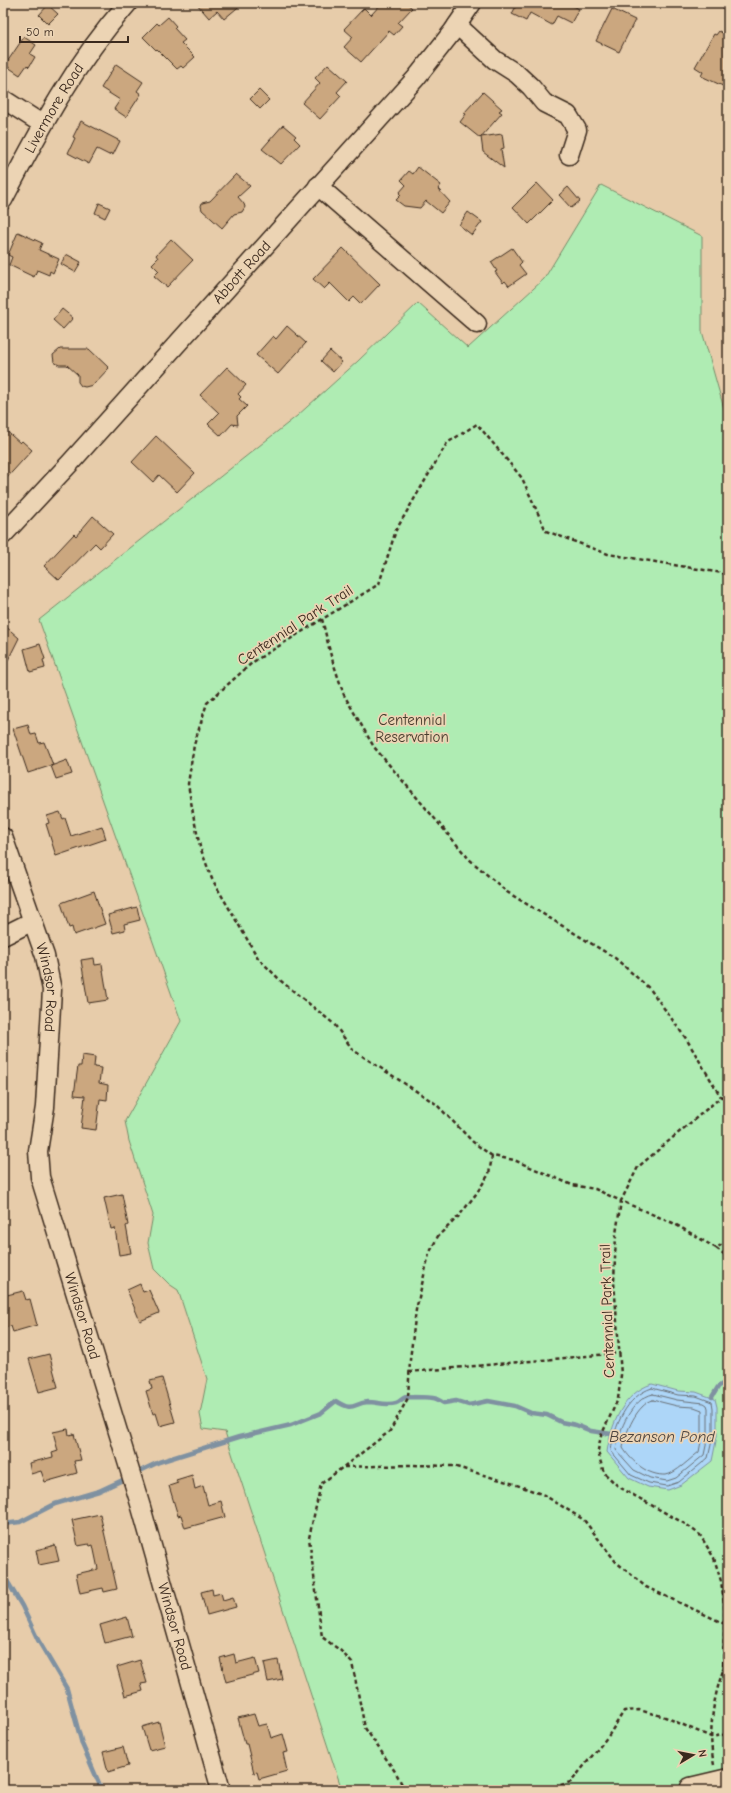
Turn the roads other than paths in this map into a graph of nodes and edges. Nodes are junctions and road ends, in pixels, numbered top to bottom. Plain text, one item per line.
1 (128, 3) edge
2 (472, 3) edge
3 (457, 25) junction
4 (3, 99) edge
5 (42, 124) junction
6 (569, 155) dead end
7 (318, 186) junction
8 (3, 200) edge
9 (477, 324) dead end
10 (3, 535) edge
11 (3, 837) edge
12 (32, 921) junction
13 (3, 936) edge
14 (723, 1779) edge
15 (690, 1787) dead end
16 (221, 1790) edge

1 - 5 street, Livermore Road
2 - 3 street, Abbott Road
3 - 6 street
3 - 7 street, Abbott Road
4 - 5 street
5 - 8 street, Livermore Road
7 - 9 street
7 - 10 street, Abbott Road
11 - 12 street, Windsor Road
12 - 13 street
12 - 16 street, Windsor Road
14 - 15 street

